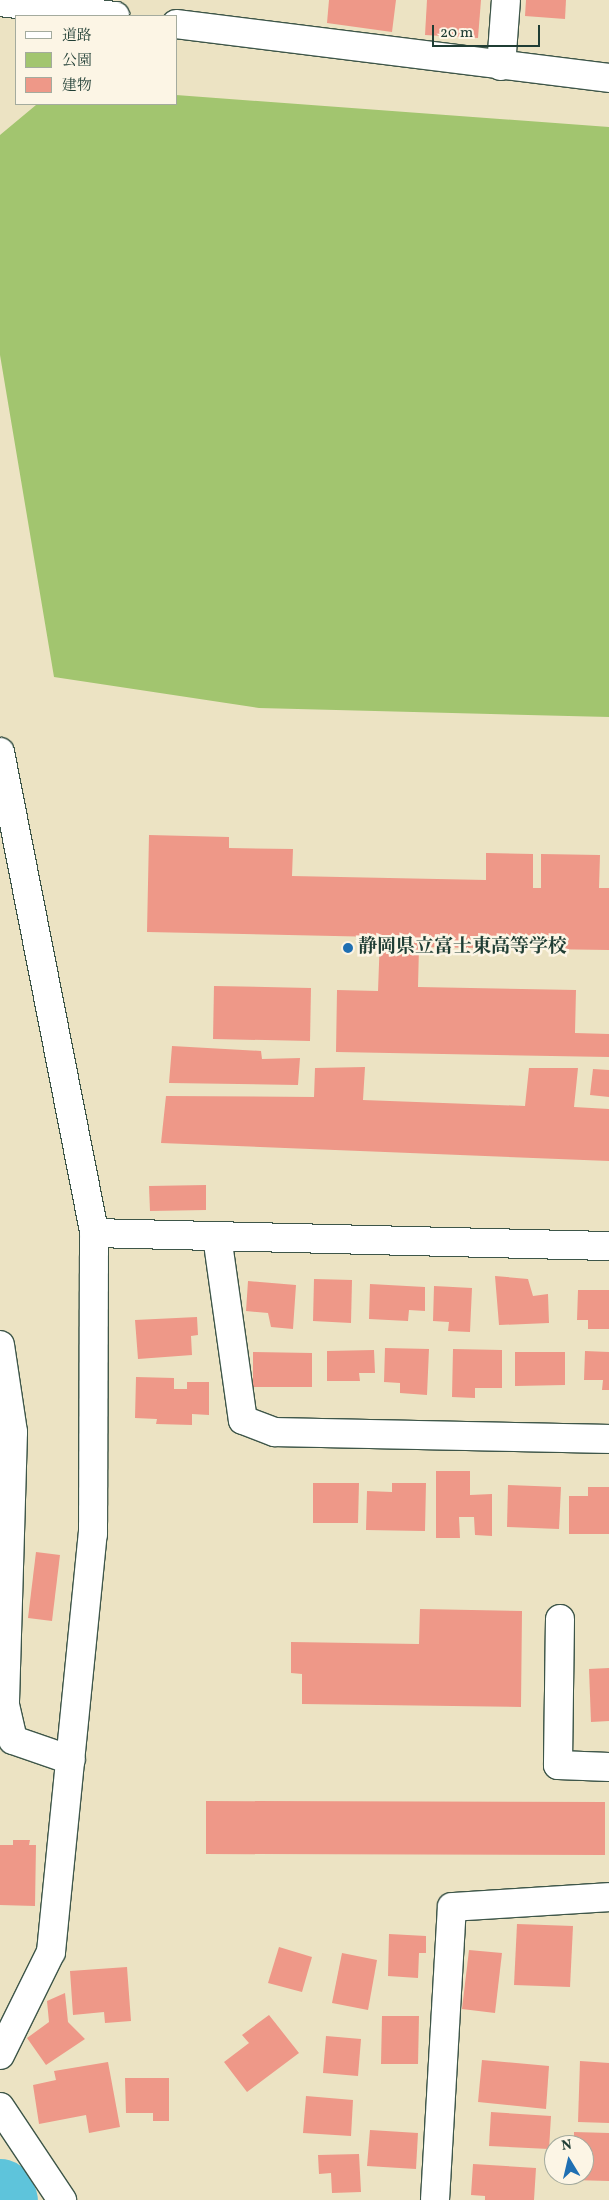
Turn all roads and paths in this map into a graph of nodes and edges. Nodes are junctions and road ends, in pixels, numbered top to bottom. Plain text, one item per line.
1 (506, 0) edge
2 (0, 2) edge
3 (107, 15) edge
4 (178, 24) edge
5 (501, 66) junction
6 (609, 78) edge
7 (0, 752) edge
8 (7, 839) edge
9 (94, 1233) junction
10 (217, 1236) junction
11 (609, 1246) edge
12 (0, 1345) edge
13 (609, 1439) edge
14 (560, 1619) dead end
15 (71, 1760) junction
16 (609, 1767) edge
17 (609, 1897) edge
18 (0, 2055) edge
19 (0, 2106) edge
20 (62, 2200) edge
21 (435, 2200) edge

1 - 5 street
2 - 3 street
4 - 5 street
5 - 6 street
7 - 8 street
8 - 9 street
9 - 10 street
9 - 15 street
10 - 11 street
10 - 13 street
12 - 15 street
14 - 16 street
15 - 18 street
17 - 21 street
19 - 20 street

